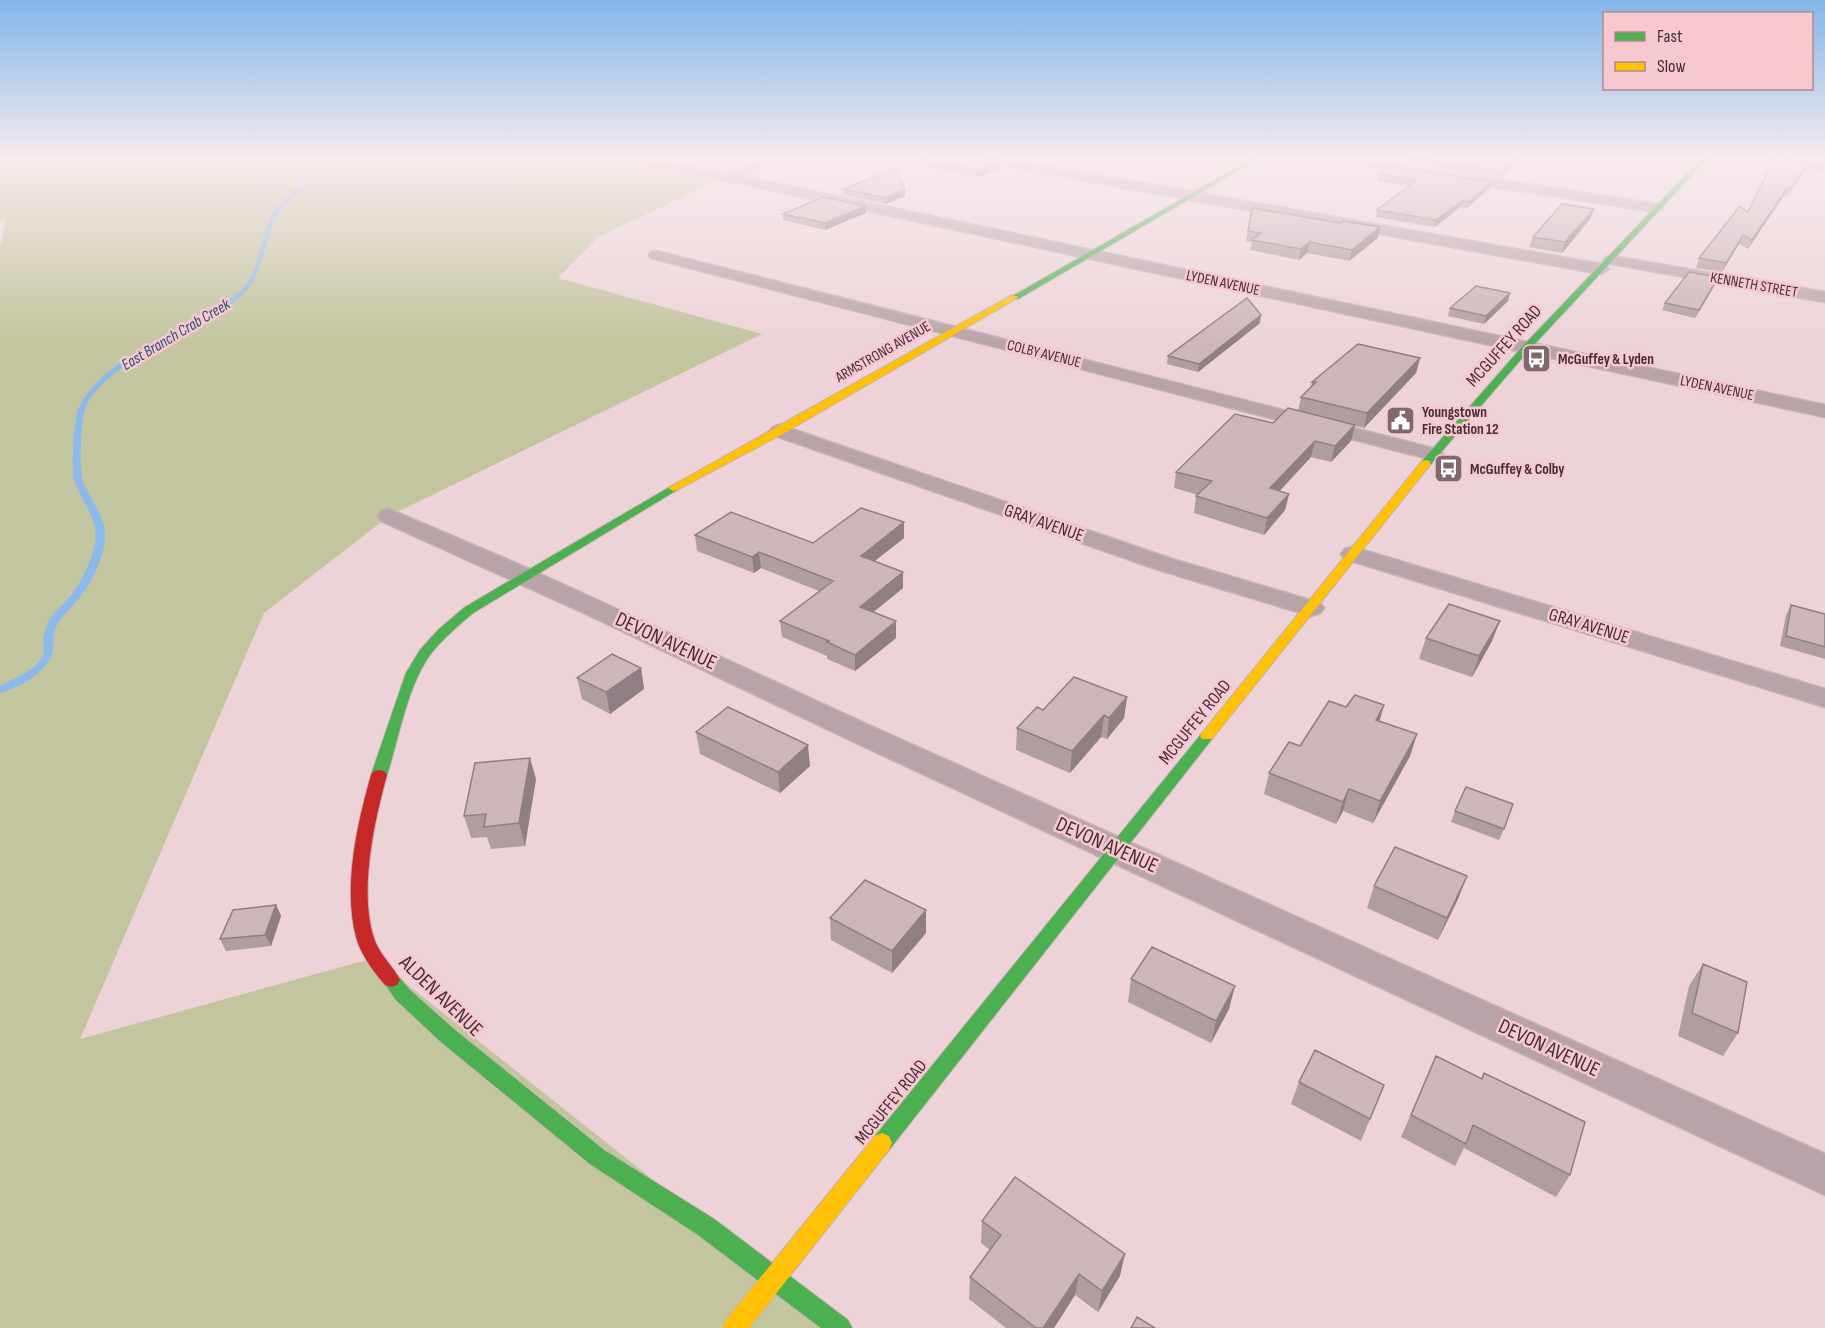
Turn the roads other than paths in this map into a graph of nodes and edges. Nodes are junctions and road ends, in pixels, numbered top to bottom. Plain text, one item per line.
1 (927, 220) edge
2 (1151, 220) edge
3 (1339, 220) edge
4 (1646, 220) edge
5 (656, 255) dead end
6 (1089, 255) junction
7 (1606, 264) junction
8 (1825, 297) edge
9 (953, 330) junction
10 (1526, 348) junction
11 (1825, 411) edge
12 (780, 431) junction
13 (1432, 454) junction
14 (389, 516) dead end
15 (1353, 554) junction
16 (526, 575) junction
17 (1311, 608) junction
18 (1825, 698) edge
19 (1117, 849) junction
20 (1825, 1175) edge
21 (773, 1278) junction
22 (734, 1328) edge
23 (840, 1328) edge

1 - 6 street, LYDEN AVENUE
2 - 6 street, ARMSTRONG AVENUE
3 - 7 street, KENNETH STREET
4 - 7 street, MCGUFFEY ROAD
5 - 9 street, COLBY AVENUE
6 - 9 street, ARMSTRONG AVENUE
6 - 10 street, LYDEN AVENUE
7 - 8 street, KENNETH STREET
7 - 10 street, MCGUFFEY ROAD
9 - 12 street, ARMSTRONG AVENUE
9 - 13 street, COLBY AVENUE
10 - 11 street, LYDEN AVENUE
10 - 13 street, MCGUFFEY ROAD
12 - 16 street, ARMSTRONG AVENUE
12 - 17 street, GRAY AVENUE
13 - 15 street, MCGUFFEY ROAD
14 - 16 street, DEVON AVENUE
15 - 17 street, MCGUFFEY ROAD
15 - 18 street, GRAY AVENUE
16 - 19 street, DEVON AVENUE
16 - 21 street, ALDEN AVENUE
17 - 19 street, MCGUFFEY ROAD
19 - 20 street, DEVON AVENUE
19 - 21 street, MCGUFFEY ROAD
21 - 22 street, MCGUFFEY ROAD
21 - 23 street, ALDEN AVENUE

